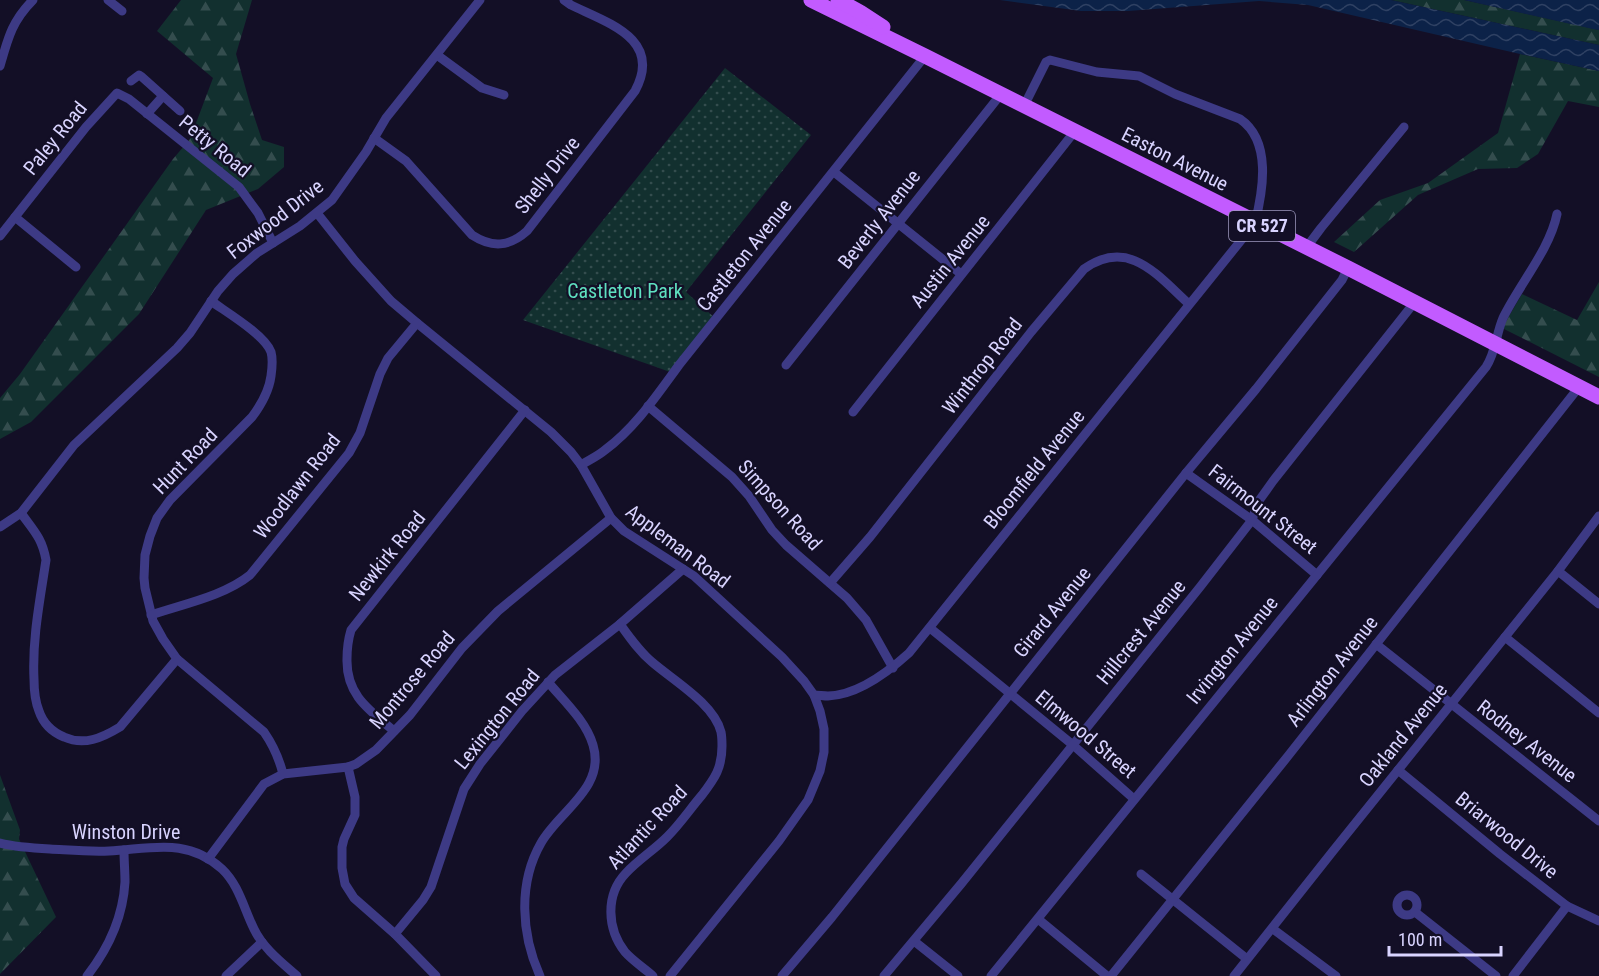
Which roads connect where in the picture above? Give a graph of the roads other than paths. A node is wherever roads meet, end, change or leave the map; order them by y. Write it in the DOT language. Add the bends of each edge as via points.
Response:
graph roads {
  1 [pos="33,0"];
  2 [pos="108,0"];
  3 [pos="480,0"];
  4 [pos="564,0"];
  5 [pos="812,0"];
  6 [pos="838,0"];
  7 [pos="122,11"];
  8 [pos="438,55"];
  9 [pos="925,56"];
  10 [pos="0,66"];
  11 [pos="131,81"];
  12 [pos="117,93"];
  13 [pos="1001,94"];
  14 [pos="504,95"];
  15 [pos="163,96"];
  16 [pos="1024,106"];
  17 [pos="180,111"];
  18 [pos="147,114"];
  19 [pos="1404,127"];
  20 [pos="1075,132"];
  21 [pos="374,138"];
  22 [pos="834,172"];
  23 [pos="317,213"];
  24 [pos="1557,214"];
  25 [pos="15,217"];
  26 [pos="1255,223"];
  27 [pos="898,224"];
  28 [pos="0,236"];
  29 [pos="273,243"];
  30 [pos="1306,248"];
  31 [pos="76,267"];
  32 [pos="1348,268"];
  33 [pos="961,274"];
  34 [pos="211,301"];
  35 [pos="1414,303"];
  36 [pos="1189,304"];
  37 [pos="417,323"];
  38 [pos="1496,345"];
  39 [pos="786,365"];
  40 [pos="1579,387"];
  41 [pos="1599,397"];
  42 [pos="648,406"];
  43 [pos="525,410"];
  44 [pos="853,412"];
  45 [pos="581,465"];
  46 [pos="1186,473"];
  47 [pos="21,513"];
  48 [pos="1599,516"];
  49 [pos="611,518"];
  50 [pos="1252,520"];
  51 [pos="0,527"];
  52 [pos="684,569"];
  53 [pos="1557,571"];
  54 [pos="1317,575"];
  55 [pos="830,583"];
  56 [pos="1599,604"];
  57 [pos="151,615"];
  58 [pos="620,624"];
  59 [pos="930,628"];
  60 [pos="1505,637"];
  61 [pos="1376,644"];
  62 [pos="177,659"];
  63 [pos="893,668"];
  64 [pos="548,682"];
  65 [pos="1010,694"];
  66 [pos="814,695"];
  67 [pos="1451,704"];
  68 [pos="1599,713"];
  69 [pos="394,731"];
  70 [pos="1073,745"];
  71 [pos="348,767"];
  72 [pos="1398,770"];
  73 [pos="283,774"];
  74 [pos="1134,799"];
  75 [pos="1599,821"];
  76 [pos="0,843"];
  77 [pos="124,850"];
  78 [pos="208,859"];
  79 [pos="1141,874"];
  80 [pos="1173,900"];
  81 [pos="1567,906"];
  82 [pos="1415,912"];
  83 [pos="1038,919"];
  84 [pos="1599,921"];
  85 [pos="1273,929"];
  86 [pos="395,934"];
  87 [pos="914,941"];
  88 [pos="262,942"];
  89 [pos="1247,959"];
  90 [pos="87,976"];
  91 [pos="226,976"];
  92 [pos="297,976"];
  93 [pos="436,976"];
  94 [pos="540,976"];
  95 [pos="653,976"];
  96 [pos="670,976"];
  97 [pos="782,976"];
  98 [pos="884,976"];
  99 [pos="958,976"];
  100 [pos="991,976"];
  101 [pos="1109,976"];
  102 [pos="1234,976"];
  103 [pos="1335,976"];
  104 [pos="1496,976"];
  105 [pos="1514,976"];
  1 -- 10 [label="street" via="9,34"];
  2 -- 7 [label="street"];
  3 -- 8 [label="street, Foxwood Drive"];
  4 -- 21 [label="street, Shelly Drive" via="617,28 636,43 643,68 636,92 518,239 500,245 482,242 472,235 406,161"];
  5 -- 9 [label="main road, Easton Avenue / CR 527"];
  6 -- 9 [label="main road, Easton Avenue / CR 527"];
  8 -- 14 [label="street" via="482,88"];
  8 -- 21 [label="street, Foxwood Drive"];
  9 -- 13 [label="main road, Easton Avenue / CR 527"];
  9 -- 22 [label="street, Castleton Avenue"];
  11 -- 15 [label="street" via="139,75"];
  12 -- 18 [label="street, Petty Road"];
  12 -- 25 [label="street, Paley Road"];
  13 -- 16 [label="main road, Easton Avenue / CR 527"];
  13 -- 27 [label="street, Beverly Avenue"];
  15 -- 17 [label="street"];
  15 -- 18 [label="street"];
  16 -- 20 [label="main road, Easton Avenue / CR 527"];
  16 -- 26 [label="street" via="1050,60 1096,72 1139,76 1240,119 1256,136 1261,153 1261,201"];
  18 -- 29 [label="street, Petty Road" via="239,188 258,213"];
  19 -- 30 [label="street"];
  20 -- 26 [label="main road, Easton Avenue / CR 527"];
  20 -- 33 [label="street, Austin Avenue"];
  21 -- 23 [label="street, Foxwood Drive" via="340,191"];
  22 -- 27 [label="street"];
  22 -- 42 [label="street, Castleton Avenue"];
  23 -- 29 [label="street, Foxwood Drive"];
  23 -- 37 [label="street, Appleman Road" via="391,301"];
  24 -- 38 [label="street, Irvington Avenue" via="1550,235 1504,318"];
  25 -- 28 [label="street, Paley Road"];
  25 -- 31 [label="street"];
  26 -- 30 [label="main road, Easton Avenue / CR 527"];
  26 -- 36 [label="street, Bloomfield Avenue"];
  27 -- 33 [label="street"];
  27 -- 39 [label="street, Beverly Avenue"];
  29 -- 34 [label="street, Foxwood Drive" via="233,274"];
  30 -- 32 [label="main road, Easton Avenue / CR 527"];
  32 -- 35 [label="main road, Easton Avenue / CR 527"];
  32 -- 46 [label="street, Girard Avenue"];
  33 -- 44 [label="street, Austin Avenue"];
  34 -- 47 [label="street, Foxwood Drive" via="177,348 75,445"];
  34 -- 57 [label="street, Hunt Road" via="254,332 271,352 269,386 252,417 157,518 145,555 145,588"];
  35 -- 38 [label="main road, Easton Avenue / CR 527"];
  35 -- 50 [label="street, Hillcrest Avenue" via="1273,481 1258,502"];
  36 -- 55 [label="street, Winthrop Road" via="1132,258 1111,257 1084,269"];
  36 -- 59 [label="street, Bloomfield Avenue"];
  37 -- 43 [label="street, Appleman Road"];
  37 -- 57 [label="street, Woodlawn Road" via="388,358 349,453 250,575 220,592"];
  38 -- 40 [label="main road, Easton Avenue / CR 527"];
  38 -- 54 [label="street, Irvington Avenue" via="1486,367"];
  40 -- 41 [label="main road, Easton Avenue / CR 527"];
  40 -- 61 [label="street, Arlington Avenue"];
  42 -- 45 [label="street, Castleton Avenue" via="605,450"];
  42 -- 55 [label="street, Simpson Road" via="732,477 772,530"];
  43 -- 45 [label="street, Appleman Road"];
  43 -- 69 [label="street, Newkirk Road" via="351,630 346,665 350,683 364,706"];
  45 -- 49 [label="street, Appleman Road"];
  46 -- 50 [label="street, Fairmount Street"];
  46 -- 65 [label="street, Girard Avenue"];
  47 -- 51 [label="street, Foxwood Drive"];
  47 -- 62 [label="street" via="44,546 46,560 33,658 35,696 48,727 71,740 92,741 107,735 120,727"];
  48 -- 53 [label="street, Oakland Avenue"];
  49 -- 52 [label="street, Appleman Road" via="624,531"];
  49 -- 69 [label="street, Montrose Road" via="498,611"];
  50 -- 54 [label="street, Fairmount Street"];
  50 -- 70 [label="street, Hillcrest Avenue"];
  52 -- 58 [label="street, Lexington Road"];
  52 -- 66 [label="street, Appleman Road" via="782,657"];
  53 -- 56 [label="street"];
  53 -- 60 [label="street, Oakland Avenue"];
  54 -- 74 [label="street, Irvington Avenue"];
  55 -- 63 [label="street, Simpson Road" via="866,620"];
  57 -- 62 [label="street, Hunt Road"];
  58 -- 64 [label="street, Lexington Road"];
  58 -- 95 [label="street, Atlantic Road" via="639,650 709,709 722,734 721,765 714,779 666,838 627,872 614,893 611,911 615,937"];
  59 -- 63 [label="street, Bloomfield Avenue"];
  59 -- 65 [label="street, Elmwood Street"];
  60 -- 67 [label="street, Oakland Avenue"];
  60 -- 68 [label="street"];
  61 -- 67 [label="street, Rodney Avenue"];
  61 -- 80 [label="street, Arlington Avenue"];
  62 -- 73 [label="street, Hunt Road" via="264,732 274,746"];
  63 -- 66 [label="street, Bloomfield Avenue" via="845,693"];
  64 -- 86 [label="street, Lexington Road" via="464,789 430,887"];
  64 -- 94 [label="street" via="585,726 595,762 587,787 540,843 528,872 526,933"];
  65 -- 70 [label="street, Elmwood Street"];
  65 -- 97 [label="street, Girard Avenue"];
  66 -- 96 [label="street, Appleman Road" via="824,729 824,752 808,801"];
  67 -- 72 [label="street, Oakland Avenue"];
  67 -- 75 [label="street, Rodney Avenue"];
  69 -- 71 [label="street, Montrose Road" via="371,754"];
  70 -- 74 [label="street, Elmwood Street"];
  70 -- 87 [label="street, Hillcrest Avenue"];
  71 -- 73 [label="street, Montrose Road"];
  71 -- 86 [label="street" via="355,815 342,847 342,876 354,897"];
  72 -- 81 [label="street, Briarwood Drive"];
  72 -- 85 [label="street, Oakland Avenue"];
  73 -- 78 [label="street, Montrose Road" via="264,784"];
  74 -- 83 [label="street, Irvington Avenue"];
  76 -- 77 [label="street, Winston Drive" via="79,851"];
  77 -- 78 [label="street, Winston Drive" via="170,847 187,849"];
  77 -- 90 [label="street" via="124,884 117,925"];
  78 -- 88 [label="street, Winston Drive" via="230,878"];
  79 -- 80 [label="street"];
  80 -- 89 [label="street"];
  80 -- 101 [label="street, Arlington Avenue"];
  81 -- 84 [label="street, Briarwood Drive"];
  81 -- 105 [label="street"];
  82 -- 104 [label="street"];
  83 -- 100 [label="street, Irvington Avenue"];
  83 -- 101 [label="street"];
  85 -- 89 [label="street, Oakland Avenue"];
  85 -- 103 [label="street"];
  86 -- 93 [label="street"];
  87 -- 98 [label="street, Hillcrest Avenue"];
  87 -- 99 [label="street"];
  88 -- 91 [label="street"];
  88 -- 92 [label="street, Winston Drive"];
  89 -- 102 [label="street, Oakland Avenue"];
}
